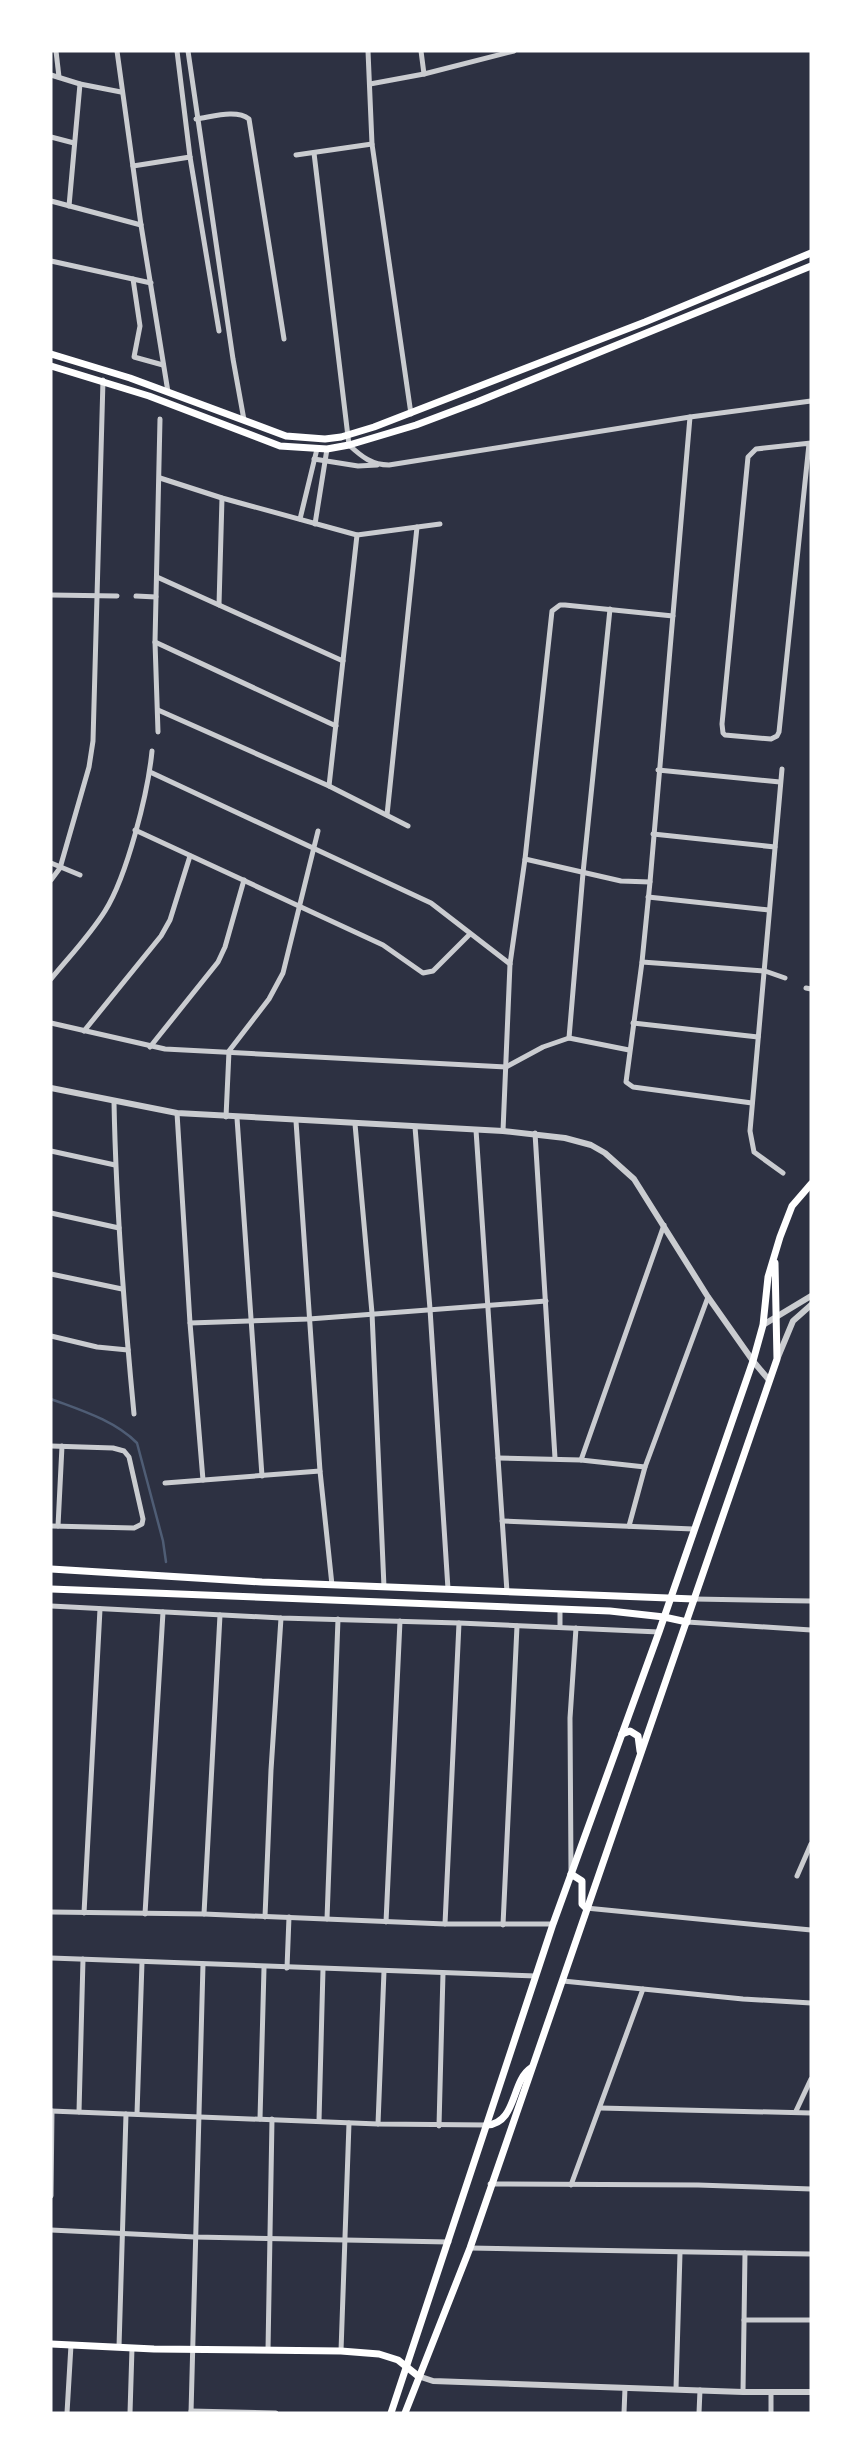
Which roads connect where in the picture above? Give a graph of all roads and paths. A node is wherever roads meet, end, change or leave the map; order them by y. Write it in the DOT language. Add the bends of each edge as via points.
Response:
graph roads {
  1 [pos="56,51"];
  2 [pos="117,51"];
  3 [pos="177,51"];
  4 [pos="188,51"];
  5 [pos="368,51"];
  6 [pos="421,51"];
  7 [pos="481,51"];
  8 [pos="513,51"];
  9 [pos="482,60"];
  10 [pos="51,75"];
  11 [pos="424,75"];
  12 [pos="59,77"];
  13 [pos="80,84"];
  14 [pos="370,84"];
  15 [pos="121,92"];
  16 [pos="197,119"];
  17 [pos="51,137"];
  18 [pos="74,143"];
  19 [pos="372,144"];
  20 [pos="314,153"];
  21 [pos="296,155"];
  22 [pos="190,157"];
  23 [pos="133,166"];
  24 [pos="51,201"];
  25 [pos="69,206"];
  26 [pos="141,225"];
  27 [pos="811,253"];
  28 [pos="51,261"];
  29 [pos="811,266"];
  30 [pos="133,279"];
  31 [pos="151,283"];
  32 [pos="219,331"];
  33 [pos="284,339"];
  34 [pos="51,354"];
  35 [pos="163,365"];
  36 [pos="51,366"];
  37 [pos="103,380"];
  38 [pos="168,392"];
  39 [pos="811,401"];
  40 [pos="411,414"];
  41 [pos="691,417"];
  42 [pos="160,419"];
  43 [pos="244,420"];
  44 [pos="350,434"];
  45 [pos="810,444"];
  46 [pos="349,445"];
  47 [pos="317,449"];
  48 [pos="327,449"];
  49 [pos="314,459"];
  50 [pos="326,460"];
  51 [pos="377,465"];
  52 [pos="160,478"];
  53 [pos="222,498"];
  54 [pos="300,519"];
  55 [pos="315,524"];
  56 [pos="440,524"];
  57 [pos="416,527"];
  58 [pos="356,535"];
  59 [pos="157,577"];
  60 [pos="51,595"];
  61 [pos="96,596"];
  62 [pos="117,596"];
  63 [pos="136,596"];
  64 [pos="156,597"];
  65 [pos="219,605"];
  66 [pos="610,609"];
  67 [pos="673,616"];
  68 [pos="155,642"];
  69 [pos="343,660"];
  70 [pos="158,710"];
  71 [pos="336,726"];
  72 [pos="158,732"];
  73 [pos="152,751"];
  74 [pos="782,769"];
  75 [pos="659,770"];
  76 [pos="150,772"];
  77 [pos="780,782"];
  78 [pos="329,786"];
  79 [pos="387,815"];
  80 [pos="408,826"];
  81 [pos="135,830"];
  82 [pos="318,831"];
  83 [pos="653,834"];
  84 [pos="775,846"];
  85 [pos="314,848"];
  86 [pos="190,856"];
  87 [pos="525,859"];
  88 [pos="51,863"];
  89 [pos="60,868"];
  90 [pos="583,873"];
  91 [pos="80,876"];
  92 [pos="51,880"];
  93 [pos="244,880"];
  94 [pos="650,883"];
  95 [pos="649,897"];
  96 [pos="299,906"];
  97 [pos="769,910"];
  98 [pos="470,934"];
  99 [pos="642,962"];
  100 [pos="510,964"];
  101 [pos="765,971"];
  102 [pos="785,978"];
  103 [pos="51,979"];
  104 [pos="51,1023"];
  105 [pos="633,1023"];
  106 [pos="84,1031"];
  107 [pos="758,1037"];
  108 [pos="569,1038"];
  109 [pos="150,1046"];
  110 [pos="629,1050"];
  111 [pos="229,1051"];
  112 [pos="506,1067"];
  113 [pos="51,1088"];
  114 [pos="114,1102"];
  115 [pos="752,1103"];
  116 [pos="177,1113"];
  117 [pos="226,1117"];
  118 [pos="237,1118"];
  119 [pos="296,1121"];
  120 [pos="355,1124"];
  121 [pos="415,1127"];
  122 [pos="476,1130"];
  123 [pos="503,1131"];
  124 [pos="535,1133"];
  125 [pos="51,1151"];
  126 [pos="115,1166"];
  127 [pos="783,1172"];
  128 [pos="811,1184"];
  129 [pos="51,1213"];
  130 [pos="664,1225"];
  131 [pos="119,1228"];
  132 [pos="775,1259"];
  133 [pos="51,1274"];
  134 [pos="122,1289"];
  135 [pos="811,1296"];
  136 [pos="708,1297"];
  137 [pos="546,1301"];
  138 [pos="487,1304"];
  139 [pos="811,1305"];
  140 [pos="430,1309"];
  141 [pos="372,1313"];
  142 [pos="778,1315"];
  143 [pos="310,1319"];
  144 [pos="251,1322"];
  145 [pos="190,1323"];
  146 [pos="763,1325"];
  147 [pos="51,1336"];
  148 [pos="128,1350"];
  149 [pos="777,1359"];
  150 [pos="753,1361"];
  151 [pos="769,1380"];
  152 [pos="134,1414"];
  153 [pos="51,1446"];
  154 [pos="62,1446"];
  155 [pos="498,1458"];
  156 [pos="555,1458"];
  157 [pos="581,1460"];
  158 [pos="645,1467"];
  159 [pos="320,1471"];
  160 [pos="262,1476"];
  161 [pos="203,1480"];
  162 [pos="165,1483"];
  163 [pos="502,1521"];
  164 [pos="51,1526"];
  165 [pos="58,1526"];
  166 [pos="629,1526"];
  167 [pos="693,1529"];
  168 [pos="51,1569"];
  169 [pos="331,1585"];
  170 [pos="384,1587"];
  171 [pos="51,1589"];
  172 [pos="448,1589"];
  173 [pos="506,1592"];
  174 [pos="670,1599"];
  175 [pos="694,1599"];
  176 [pos="811,1601"];
  177 [pos="51,1606"];
  178 [pos="100,1609"];
  179 [pos="560,1609"];
  180 [pos="163,1612"];
  181 [pos="220,1615"];
  182 [pos="664,1617"];
  183 [pos="281,1618"];
  184 [pos="338,1619"];
  185 [pos="400,1620"];
  186 [pos="687,1622"];
  187 [pos="459,1623"];
  188 [pos="517,1626"];
  189 [pos="560,1627"];
  190 [pos="576,1628"];
  191 [pos="811,1630"];
  192 [pos="659,1632"];
  193 [pos="622,1735"];
  194 [pos="640,1755"];
  195 [pos="811,1844"];
  196 [pos="809,1859"];
  197 [pos="571,1874"];
  198 [pos="797,1876"];
  199 [pos="586,1908"];
  200 [pos="51,1912"];
  201 [pos="84,1913"];
  202 [pos="145,1914"];
  203 [pos="204,1914"];
  204 [pos="265,1917"];
  205 [pos="289,1917"];
  206 [pos="327,1919"];
  207 [pos="386,1922"];
  208 [pos="445,1924"];
  209 [pos="503,1924"];
  210 [pos="553,1924"];
  211 [pos="811,1930"];
  212 [pos="51,1958"];
  213 [pos="83,1959"];
  214 [pos="142,1962"];
  215 [pos="203,1964"];
  216 [pos="264,1968"];
  217 [pos="286,1968"];
  218 [pos="323,1969"];
  219 [pos="384,1971"];
  220 [pos="443,1973"];
  221 [pos="537,1976"];
  222 [pos="563,1981"];
  223 [pos="643,1989"];
  224 [pos="811,2003"];
  225 [pos="532,2068"];
  226 [pos="811,2079"];
  227 [pos="600,2108"];
  228 [pos="52,2111"];
  229 [pos="796,2111"];
  230 [pos="79,2112"];
  231 [pos="811,2113"];
  232 [pos="126,2114"];
  233 [pos="137,2114"];
  234 [pos="199,2115"];
  235 [pos="260,2119"];
  236 [pos="272,2119"];
  237 [pos="319,2121"];
  238 [pos="348,2123"];
  239 [pos="378,2124"];
  240 [pos="487,2125"];
  241 [pos="439,2126"];
  242 [pos="490,2184"];
  243 [pos="571,2185"];
  244 [pos="811,2189"];
  245 [pos="51,2196"];
  246 [pos="51,2230"];
  247 [pos="124,2233"];
  248 [pos="195,2237"];
  249 [pos="269,2239"];
  250 [pos="344,2240"];
  251 [pos="449,2242"];
  252 [pos="470,2248"];
  253 [pos="680,2253"];
  254 [pos="746,2253"];
  255 [pos="811,2254"];
  256 [pos="744,2320"];
  257 [pos="811,2320"];
  258 [pos="51,2344"];
  259 [pos="71,2345"];
  260 [pos="119,2347"];
  261 [pos="132,2348"];
  262 [pos="192,2348"];
  263 [pos="268,2350"];
  264 [pos="341,2351"];
  265 [pos="407,2365"];
  266 [pos="418,2375"];
  267 [pos="625,2388"];
  268 [pos="676,2389"];
  269 [pos="700,2390"];
  270 [pos="743,2392"];
  271 [pos="771,2392"];
  272 [pos="811,2392"];
  273 [pos="191,2412"];
  274 [pos="67,2413"];
  275 [pos="130,2413"];
  276 [pos="250,2413"];
  277 [pos="276,2413"];
  278 [pos="391,2413"];
  279 [pos="405,2413"];
  280 [pos="624,2413"];
  281 [pos="699,2413"];
  282 [pos="771,2413"];
  1 -- 12 [label="street"];
  2 -- 15 [label="street"];
  3 -- 22 [label="street"];
  4 -- 16 [label="street"];
  5 -- 14 [label="street"];
  6 -- 11 [label="street"];
  7 -- 9 [label="street"];
  8 -- 9 [label="street"];
  9 -- 11 [label="street"];
  10 -- 12 [label="street"];
  11 -- 14 [label="street"];
  12 -- 13 [label="street"];
  13 -- 15 [label="street"];
  13 -- 18 [label="street"];
  14 -- 19 [label="street"];
  15 -- 23 [label="street"];
  16 -- 33 [label="street" via="233,115 249,119"];
  16 -- 43 [label="street"];
  17 -- 18 [label="street"];
  18 -- 25 [label="street"];
  19 -- 20 [label="street"];
  19 -- 40 [label="street"];
  20 -- 21 [label="street"];
  20 -- 44 [label="street"];
  22 -- 23 [label="street"];
  22 -- 32 [label="street"];
  23 -- 26 [label="street"];
  24 -- 25 [label="street"];
  25 -- 26 [label="street"];
  26 -- 31 [label="street"];
  27 -- 40 [label="main road"];
  28 -- 30 [label="street"];
  29 -- 46 [label="main road" via="477,402"];
  30 -- 31 [label="street"];
  30 -- 35 [label="street" via="140,326 134,357"];
  31 -- 35 [label="street"];
  34 -- 38 [label="main road"];
  35 -- 38 [label="street"];
  36 -- 37 [label="main road"];
  37 -- 47 [label="main road" via="280,446"];
  37 -- 61 [label="street"];
  38 -- 43 [label="main road"];
  39 -- 41 [label="street"];
  40 -- 44 [label="main road"];
  41 -- 51 [label="street"];
  41 -- 67 [label="street"];
  42 -- 52 [label="street"];
  43 -- 44 [label="main road" via="295,438"];
  44 -- 46 [label="street"];
  45 -- 45 [label="street" via="756,449 747,461 723,733 777,736"];
  46 -- 48 [label="main road"];
  46 -- 51 [label="street"];
  47 -- 48 [label="main road"];
  47 -- 49 [label="street"];
  48 -- 50 [label="street"];
  49 -- 50 [label="street"];
  49 -- 54 [label="street"];
  50 -- 51 [label="street"];
  50 -- 55 [label="street"];
  52 -- 53 [label="street"];
  52 -- 59 [label="street"];
  53 -- 54 [label="street"];
  53 -- 65 [label="street"];
  54 -- 55 [label="street"];
  55 -- 58 [label="street"];
  56 -- 57 [label="street"];
  57 -- 58 [label="street"];
  57 -- 79 [label="street"];
  58 -- 69 [label="street"];
  59 -- 64 [label="street"];
  59 -- 65 [label="street"];
  60 -- 61 [label="street"];
  61 -- 62 [label="street"];
  61 -- 89 [label="street" via="91,755"];
  63 -- 64 [label="street"];
  64 -- 68 [label="street"];
  65 -- 69 [label="street"];
  66 -- 67 [label="street"];
  66 -- 87 [label="street" via="565,605 552,611"];
  66 -- 90 [label="street"];
  67 -- 75 [label="street"];
  68 -- 70 [label="street"];
  68 -- 71 [label="street"];
  69 -- 71 [label="street"];
  70 -- 72 [label="street"];
  70 -- 78 [label="street"];
  71 -- 78 [label="street"];
  73 -- 76 [label="street"];
  74 -- 77 [label="street"];
  75 -- 77 [label="street"];
  75 -- 83 [label="street"];
  76 -- 81 [label="street"];
  76 -- 85 [label="street"];
  77 -- 84 [label="street"];
  78 -- 79 [label="street"];
  79 -- 80 [label="street"];
  81 -- 86 [label="street"];
  81 -- 103 [label="street" via="104,913"];
  82 -- 85 [label="street"];
  83 -- 84 [label="street"];
  83 -- 94 [label="street"];
  84 -- 97 [label="street"];
  85 -- 96 [label="street"];
  85 -- 98 [label="street" via="431,903"];
  86 -- 93 [label="street"];
  86 -- 106 [label="street" via="161,936"];
  87 -- 90 [label="street"];
  87 -- 100 [label="street"];
  88 -- 89 [label="street"];
  89 -- 91 [label="street"];
  89 -- 92 [label="street"];
  90 -- 94 [label="street"];
  90 -- 108 [label="street"];
  93 -- 96 [label="street"];
  93 -- 109 [label="street" via="218,962"];
  94 -- 95 [label="street"];
  95 -- 97 [label="street"];
  95 -- 99 [label="street"];
  96 -- 98 [label="street" via="383,945 423,973 433,971"];
  96 -- 111 [label="street" via="277,988"];
  97 -- 101 [label="street"];
  98 -- 100 [label="street"];
  99 -- 101 [label="street"];
  99 -- 105 [label="street"];
  100 -- 112 [label="street"];
  101 -- 102 [label="street"];
  101 -- 107 [label="street"];
  104 -- 106 [label="street"];
  105 -- 107 [label="street"];
  105 -- 110 [label="street"];
  106 -- 109 [label="street"];
  107 -- 115 [label="street"];
  108 -- 110 [label="street"];
  108 -- 112 [label="street" via="542,1046"];
  109 -- 111 [label="street"];
  110 -- 115 [label="street" via="626,1082 633,1087"];
  111 -- 112 [label="street"];
  111 -- 117 [label="street"];
  112 -- 123 [label="street"];
  113 -- 114 [label="street"];
  114 -- 116 [label="street"];
  114 -- 126 [label="street"];
  115 -- 127 [label="street" via="753,1149"];
  116 -- 117 [label="street"];
  116 -- 145 [label="street"];
  117 -- 118 [label="street"];
  118 -- 119 [label="street"];
  118 -- 144 [label="street"];
  119 -- 120 [label="street"];
  119 -- 143 [label="street"];
  120 -- 121 [label="street"];
  120 -- 141 [label="street"];
  121 -- 122 [label="street"];
  121 -- 140 [label="street"];
  122 -- 123 [label="street"];
  122 -- 138 [label="street"];
  123 -- 124 [label="street"];
  124 -- 130 [label="street" via="605,1153 634,1179"];
  124 -- 137 [label="street"];
  125 -- 126 [label="street"];
  126 -- 131 [label="street"];
  128 -- 132 [label="main road" via="792,1206"];
  129 -- 131 [label="street"];
  130 -- 136 [label="street"];
  130 -- 157 [label="street"];
  131 -- 134 [label="street"];
  132 -- 142 [label="main road"];
  132 -- 146 [label="main road" via="768,1277"];
  133 -- 134 [label="street"];
  134 -- 148 [label="street"];
  135 -- 142 [label="street"];
  136 -- 150 [label="street"];
  136 -- 158 [label="street"];
  137 -- 138 [label="street"];
  137 -- 156 [label="street"];
  138 -- 140 [label="street"];
  138 -- 155 [label="street"];
  139 -- 149 [label="street" via="793,1321"];
  140 -- 141 [label="street"];
  140 -- 172 [label="street"];
  141 -- 143 [label="street"];
  141 -- 170 [label="street"];
  142 -- 146 [label="street"];
  142 -- 149 [label="main road"];
  143 -- 144 [label="street"];
  143 -- 159 [label="street"];
  144 -- 145 [label="street"];
  144 -- 160 [label="street"];
  145 -- 161 [label="street"];
  146 -- 150 [label="main road"];
  147 -- 148 [label="street"];
  148 -- 152 [label="street"];
  149 -- 151 [label="main road"];
  150 -- 151 [label="street"];
  150 -- 167 [label="main road"];
  151 -- 175 [label="main road"];
  153 -- 154 [label="street"];
  154 -- 165 [label="street"];
  154 -- 165 [label="street" via="127,1453 143,1519 134,1528"];
  155 -- 156 [label="street"];
  155 -- 163 [label="street"];
  156 -- 157 [label="street"];
  157 -- 158 [label="street"];
  158 -- 166 [label="street"];
  159 -- 160 [label="street"];
  159 -- 169 [label="street"];
  160 -- 161 [label="street"];
  161 -- 162 [label="street"];
  163 -- 166 [label="street"];
  163 -- 173 [label="street"];
  164 -- 165 [label="street"];
  166 -- 167 [label="street"];
  167 -- 174 [label="main road"];
  168 -- 169 [label="main road"];
  169 -- 170 [label="main road"];
  170 -- 172 [label="main road"];
  171 -- 179 [label="main road"];
  172 -- 173 [label="main road"];
  173 -- 174 [label="main road"];
  174 -- 175 [label="main road"];
  174 -- 182 [label="main road"];
  175 -- 176 [label="street"];
  175 -- 186 [label="main road"];
  177 -- 178 [label="street"];
  178 -- 180 [label="street"];
  178 -- 201 [label="street"];
  179 -- 182 [label="main road"];
  179 -- 189 [label="street"];
  180 -- 181 [label="street"];
  180 -- 202 [label="street"];
  181 -- 183 [label="street"];
  181 -- 203 [label="street"];
  182 -- 186 [label="main road"];
  182 -- 192 [label="main road"];
  183 -- 184 [label="street"];
  183 -- 204 [label="street"];
  184 -- 185 [label="street"];
  184 -- 206 [label="street"];
  185 -- 187 [label="street"];
  185 -- 207 [label="street"];
  186 -- 191 [label="street"];
  186 -- 194 [label="main road"];
  187 -- 188 [label="street"];
  187 -- 208 [label="street"];
  188 -- 189 [label="street"];
  188 -- 209 [label="street"];
  189 -- 190 [label="street"];
  190 -- 192 [label="street"];
  190 -- 197 [label="street" via="570,1718"];
  192 -- 193 [label="main road"];
  193 -- 194 [label="main road" via="630,1731 638,1736"];
  193 -- 197 [label="main road"];
  194 -- 199 [label="main road"];
  195 -- 196 [label="street"];
  196 -- 198 [label="street"];
  197 -- 199 [label="main road" via="582,1881"];
  197 -- 210 [label="main road"];
  199 -- 211 [label="street"];
  199 -- 222 [label="main road"];
  200 -- 201 [label="street"];
  201 -- 202 [label="street"];
  202 -- 203 [label="street"];
  203 -- 204 [label="street"];
  204 -- 205 [label="street"];
  205 -- 206 [label="street"];
  205 -- 217 [label="street"];
  206 -- 207 [label="street"];
  207 -- 208 [label="street"];
  208 -- 209 [label="street"];
  209 -- 210 [label="street"];
  210 -- 221 [label="main road"];
  212 -- 213 [label="street"];
  213 -- 214 [label="street"];
  213 -- 230 [label="street"];
  214 -- 215 [label="street"];
  214 -- 233 [label="street"];
  215 -- 216 [label="street"];
  215 -- 234 [label="street"];
  216 -- 217 [label="street"];
  216 -- 235 [label="street"];
  217 -- 218 [label="street"];
  218 -- 219 [label="street"];
  218 -- 237 [label="street"];
  219 -- 220 [label="street"];
  219 -- 239 [label="street"];
  220 -- 221 [label="street"];
  220 -- 241 [label="street"];
  221 -- 240 [label="main road"];
  222 -- 223 [label="street"];
  222 -- 225 [label="main road"];
  223 -- 224 [label="street"];
  223 -- 227 [label="street"];
  225 -- 240 [label="main road" via="525,2073 506,2114"];
  225 -- 242 [label="main road"];
  226 -- 229 [label="street"];
  227 -- 229 [label="street"];
  227 -- 243 [label="street"];
  228 -- 230 [label="street"];
  228 -- 245 [label="street"];
  229 -- 231 [label="street"];
  230 -- 232 [label="street"];
  232 -- 233 [label="street"];
  232 -- 247 [label="street"];
  233 -- 234 [label="street"];
  234 -- 235 [label="street"];
  234 -- 248 [label="street"];
  235 -- 236 [label="street"];
  236 -- 237 [label="street"];
  236 -- 249 [label="street"];
  237 -- 238 [label="street"];
  238 -- 239 [label="street"];
  238 -- 250 [label="street"];
  239 -- 241 [label="street"];
  240 -- 241 [label="street"];
  240 -- 251 [label="main road"];
  242 -- 243 [label="street"];
  242 -- 252 [label="main road"];
  243 -- 244 [label="street"];
  246 -- 247 [label="street"];
  247 -- 248 [label="street"];
  247 -- 260 [label="street"];
  248 -- 249 [label="street"];
  248 -- 262 [label="street"];
  249 -- 250 [label="street"];
  249 -- 263 [label="street"];
  250 -- 251 [label="street"];
  250 -- 264 [label="street"];
  251 -- 265 [label="main road"];
  252 -- 253 [label="street"];
  252 -- 266 [label="main road"];
  253 -- 254 [label="street"];
  253 -- 268 [label="street"];
  254 -- 255 [label="street"];
  254 -- 256 [label="street"];
  256 -- 257 [label="street"];
  256 -- 270 [label="street"];
  258 -- 259 [label="main road"];
  259 -- 260 [label="main road"];
  259 -- 274 [label="street"];
  260 -- 261 [label="main road"];
  261 -- 262 [label="main road"];
  261 -- 275 [label="street"];
  262 -- 263 [label="main road"];
  262 -- 273 [label="street"];
  263 -- 264 [label="main road"];
  264 -- 265 [label="main road" via="388,2356"];
  265 -- 266 [label="main road"];
  265 -- 278 [label="main road"];
  266 -- 267 [label="street" via="433,2381"];
  266 -- 279 [label="main road"];
  267 -- 268 [label="street"];
  267 -- 280 [label="street"];
  268 -- 269 [label="street"];
  269 -- 270 [label="street"];
  269 -- 281 [label="street"];
  270 -- 271 [label="street"];
  271 -- 272 [label="street"];
  271 -- 282 [label="street"];
  273 -- 276 [label="street"];
  276 -- 277 [label="street"];
}
